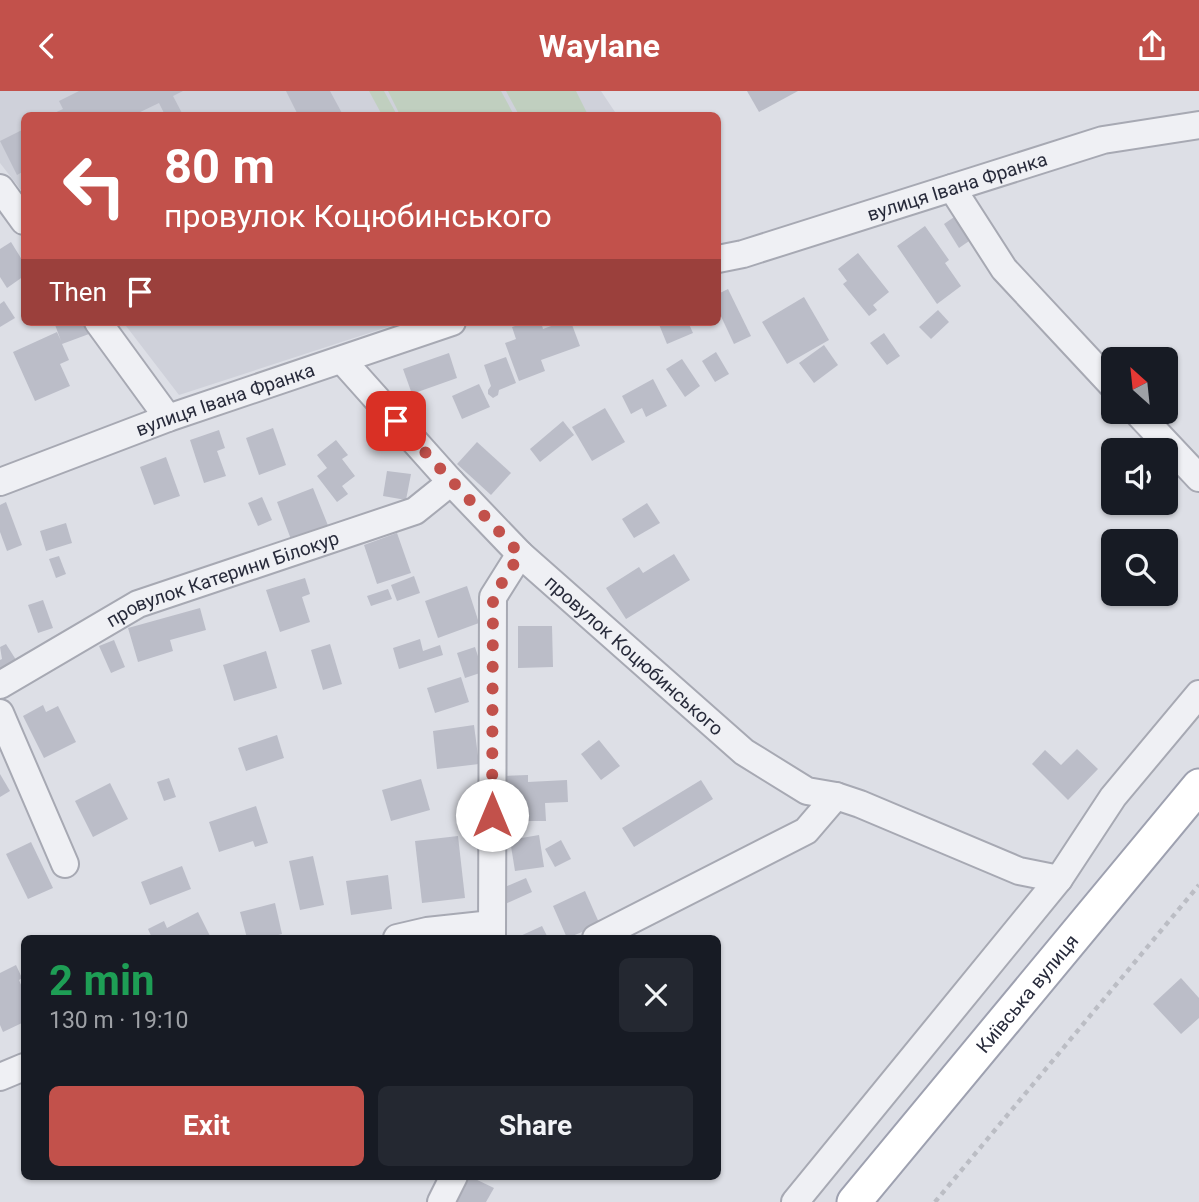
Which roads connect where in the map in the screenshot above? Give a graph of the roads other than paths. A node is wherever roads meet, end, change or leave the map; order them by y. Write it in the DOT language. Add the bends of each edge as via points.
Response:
graph roads {
  1 [pos="1199,125"];
  2 [pos="0,188"];
  3 [pos="953,188"];
  4 [pos="21,217"];
  5 [pos="721,259"];
  6 [pos="101,326"];
  7 [pos="440,326"];
  8 [pos="342,360"];
  9 [pos="1101,373"];
  10 [pos="168,418"];
  11 [pos="1148,424"];
  12 [pos="1199,478"];
  13 [pos="0,482"];
  14 [pos="451,482"];
  15 [pos="520,554"];
  16 [pos="0,685"];
  17 [pos="1199,694"];
  18 [pos="0,713"];
  19 [pos="1199,786"];
  20 [pos="836,796"];
  21 [pos="65,864"];
  22 [pos="1059,879"];
  23 [pos="492,931"];
  24 [pos="410,935"];
  25 [pos="602,935"];
  26 [pos="21,1068"];
  27 [pos="0,1077"];
  28 [pos="452,1180"];
  29 [pos="441,1202"];
  30 [pos="795,1202"];
  31 [pos="855,1202"];
  1 -- 3 [label="street, вулиця Івана Франка" via="1103,140"];
  2 -- 4 [label="street"];
  3 -- 5 [label="street, вулиця Івана Франка"];
  3 -- 9 [label="street" via="1004,269"];
  6 -- 10 [label="street"];
  7 -- 8 [label="street, вулиця Івана Франка"];
  8 -- 10 [label="street, вулиця Івана Франка"];
  8 -- 14 [label="street, провулок Коцюбинського"];
  10 -- 13 [label="street, вулиця Івана Франка"];
  11 -- 12 [label="street"];
  14 -- 15 [label="street, провулок Коцюбинського"];
  14 -- 16 [label="street, провулок Катерини Білокур" via="415,511 138,604"];
  15 -- 20 [label="street, провулок Коцюбинського" via="744,752 807,791"];
  15 -- 23 [label="street" via="493,597"];
  17 -- 22 [label="street" via="1113,797"];
  18 -- 21 [label="street"];
  19 -- 31 [label="main road, Київська вулиця"];
  20 -- 22 [label="street, провулок Коцюбинського" via="1019,871"];
  20 -- 25 [label="street" via="806,831"];
  22 -- 30 [label="street"];
  23 -- 24 [label="street"];
  26 -- 27 [label="street"];
  28 -- 29 [label="street"];
}
